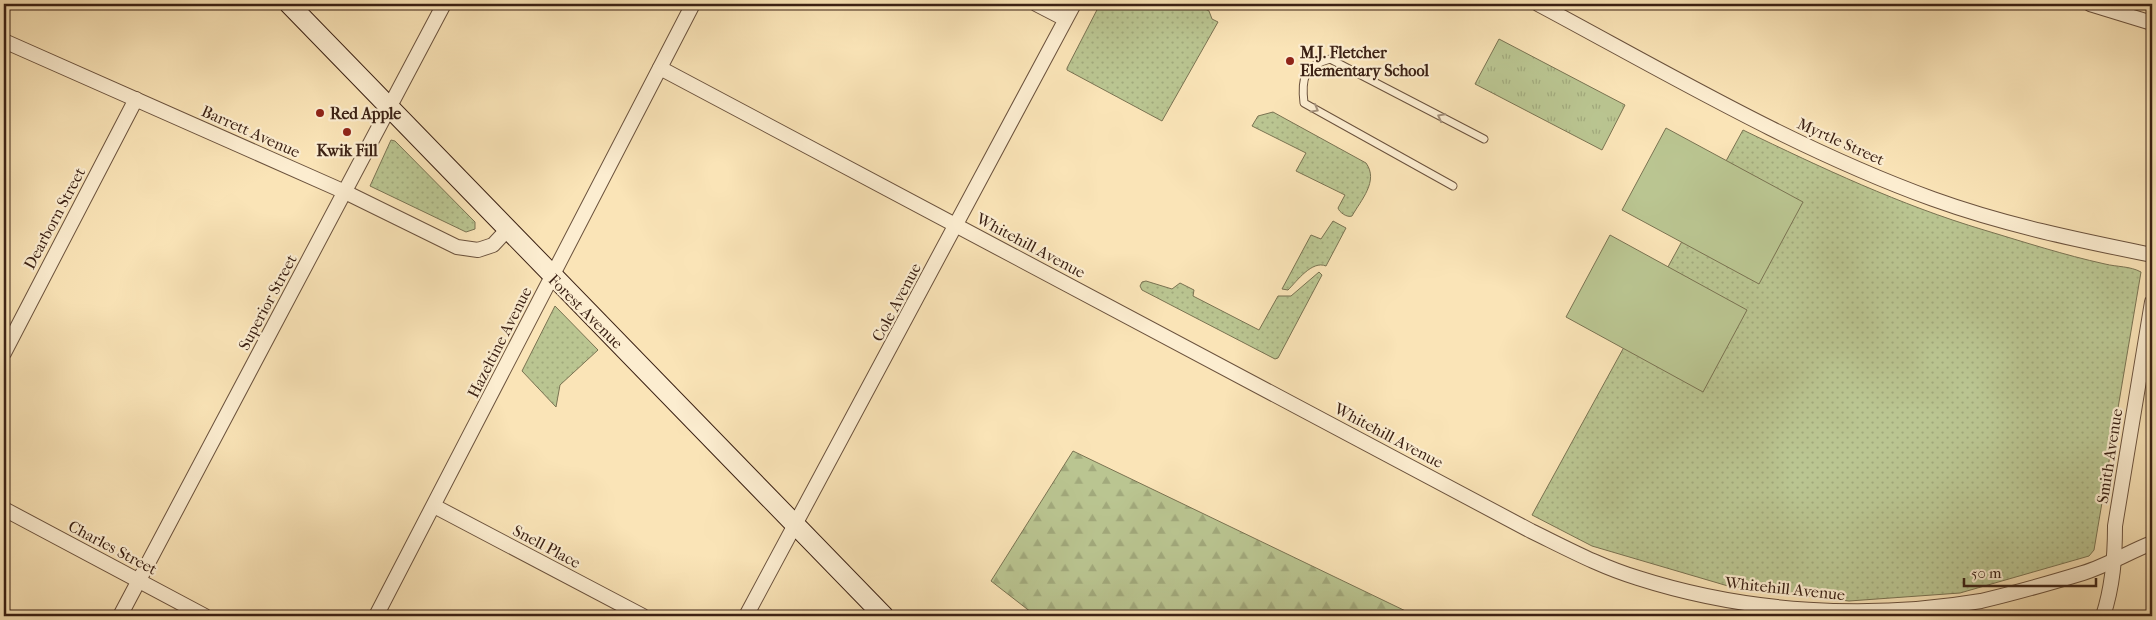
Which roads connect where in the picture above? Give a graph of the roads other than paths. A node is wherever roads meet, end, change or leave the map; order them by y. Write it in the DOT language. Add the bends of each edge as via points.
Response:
graph roads {
  1 [pos="289,4"];
  2 [pos="444,4"];
  3 [pos="693,4"];
  4 [pos="1036,4"];
  5 [pos="1074,4"];
  6 [pos="1538,4"];
  7 [pos="2090,4"];
  8 [pos="1065,19"];
  9 [pos="2152,23"];
  10 [pos="4,41"];
  11 [pos="660,68"];
  12 [pos="136,99"];
  13 [pos="390,109"];
  14 [pos="1484,139"];
  15 [pos="1453,186"];
  16 [pos="345,192"];
  17 [pos="956,225"];
  18 [pos="507,230"];
  19 [pos="2152,255"];
  20 [pos="552,277"];
  21 [pos="2152,302"];
  22 [pos="4,353"];
  23 [pos="434,506"];
  24 [pos="4,509"];
  25 [pos="796,524"];
  26 [pos="2152,543"];
  27 [pos="2114,562"];
  28 [pos="138,581"];
  29 [pos="120,616"];
  30 [pos="205,616"];
  31 [pos="376,616"];
  32 [pos="643,616"];
  33 [pos="746,616"];
  34 [pos="884,616"];
  35 [pos="2103,616"];
  1 -- 13 [label="main road, Forest Avenue"];
  2 -- 13 [label="street, Superior Street"];
  3 -- 11 [label="street, Hazeltine Avenue"];
  4 -- 8 [label="street"];
  5 -- 8 [label="street, Cole Avenue"];
  6 -- 19 [label="street, Myrtle Street" via="1756,120 1882,179 1993,219"];
  7 -- 9 [label="street"];
  8 -- 17 [label="street, Cole Avenue"];
  10 -- 12 [label="street, Barrett Avenue"];
  11 -- 17 [label="street, Whitehill Avenue"];
  11 -- 20 [label="street, Hazeltine Avenue"];
  12 -- 16 [label="street, Barrett Avenue"];
  12 -- 22 [label="street, Dearborn Street"];
  13 -- 16 [label="street, Superior Street"];
  13 -- 18 [label="main road, Forest Avenue"];
  14 -- 15 [label="lane, one-way" via="1330,59 1316,63 1306,72 1302,87 1304,104"];
  16 -- 18 [label="street, Barrett Avenue" via="457,247 478,250 493,245"];
  16 -- 28 [label="street, Superior Street"];
  17 -- 25 [label="street, Cole Avenue"];
  17 -- 27 [label="street, Whitehill Avenue" via="1531,531 1606,566 1670,588 1763,607 1849,614 1889,612 1980,601"];
  18 -- 20 [label="main road, Forest Avenue"];
  20 -- 23 [label="street, Hazeltine Avenue"];
  20 -- 25 [label="main road, Forest Avenue"];
  21 -- 27 [label="street, Smith Avenue" via="2115,526"];
  23 -- 31 [label="street, Hazeltine Avenue"];
  23 -- 32 [label="street, Snell Place"];
  24 -- 28 [label="street, Charles Street"];
  25 -- 33 [label="street, Cole Avenue"];
  25 -- 34 [label="main road, Forest Avenue"];
  26 -- 27 [label="street, Whitehill Avenue"];
  27 -- 35 [label="street, Smith Avenue" via="2110,595"];
  28 -- 29 [label="street, Superior Street"];
  28 -- 30 [label="street, Charles Street"];
}
